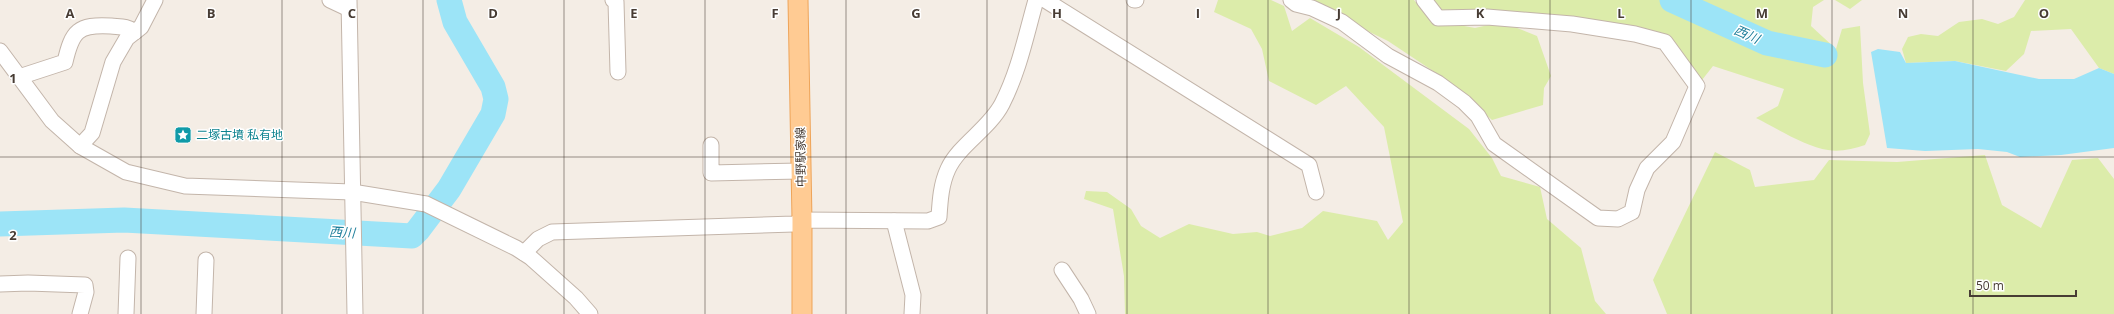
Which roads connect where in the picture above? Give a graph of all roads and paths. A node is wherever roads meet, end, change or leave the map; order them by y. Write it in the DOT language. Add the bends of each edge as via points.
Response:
graph roads {
  1 [pos="155,0"];
  2 [pos="330,0"];
  3 [pos="613,0"];
  4 [pos="798,0"];
  5 [pos="1036,0"];
  6 [pos="1045,0"];
  7 [pos="1291,0"];
  8 [pos="1424,0"];
  9 [pos="348,4"];
  10 [pos="134,32"];
  11 [pos="0,51"];
  12 [pos="618,72"];
  13 [pos="19,78"];
  14 [pos="711,145"];
  15 [pos="80,146"];
  16 [pos="801,171"];
  17 [pos="352,192"];
  18 [pos="1316,192"];
  19 [pos="802,220"];
  20 [pos="894,221"];
  21 [pos="524,253"];
  22 [pos="128,258"];
  23 [pos="206,260"];
  24 [pos="1062,270"];
  25 [pos="0,284"];
  26 [pos="80,314"];
  27 [pos="126,314"];
  28 [pos="204,314"];
  29 [pos="355,314"];
  30 [pos="590,314"];
  31 [pos="802,314"];
  32 [pos="912,314"];
  33 [pos="1088,314"];
  1 -- 10 [label="street" via="141,26"];
  2 -- 9 [label="street"];
  3 -- 12 [label="street" via="616,2"];
  4 -- 16 [label="main road, 中野駅家線"];
  5 -- 20 [label="street" via="1017,70 1002,104 994,117 948,169 939,217 928,221"];
  6 -- 18 [label="street" via="1309,165"];
  7 -- 8 [label="street" via="1342,22 1388,56 1438,83 1478,116 1494,144 1598,218 1618,219 1632,212 1637,190 1647,168 1673,142 1697,86 1666,42 1635,34 1572,24 1487,17 1438,18"];
  9 -- 17 [label="street"];
  10 -- 13 [label="street" via="121,27 92,25 82,28 69,42 65,62"];
  10 -- 15 [label="street" via="126,38 113,62 92,133"];
  11 -- 13 [label="street"];
  13 -- 15 [label="street" via="52,121"];
  14 -- 16 [label="street" via="711,173"];
  15 -- 17 [label="street" via="126,172 185,186"];
  16 -- 19 [label="main road, 中野駅家線"];
  17 -- 21 [label="street" via="426,204"];
  17 -- 29 [label="street"];
  19 -- 20 [label="street"];
  19 -- 21 [label="street" via="794,224 552,232 538,238"];
  19 -- 31 [label="main road, 中野駅家線"];
  20 -- 32 [label="street" via="913,295"];
  21 -- 30 [label="street" via="576,298"];
  22 -- 27 [label="street"];
  23 -- 28 [label="street"];
  24 -- 33 [label="street"];
  25 -- 26 [label="street" via="85,285 86,292"];
}
